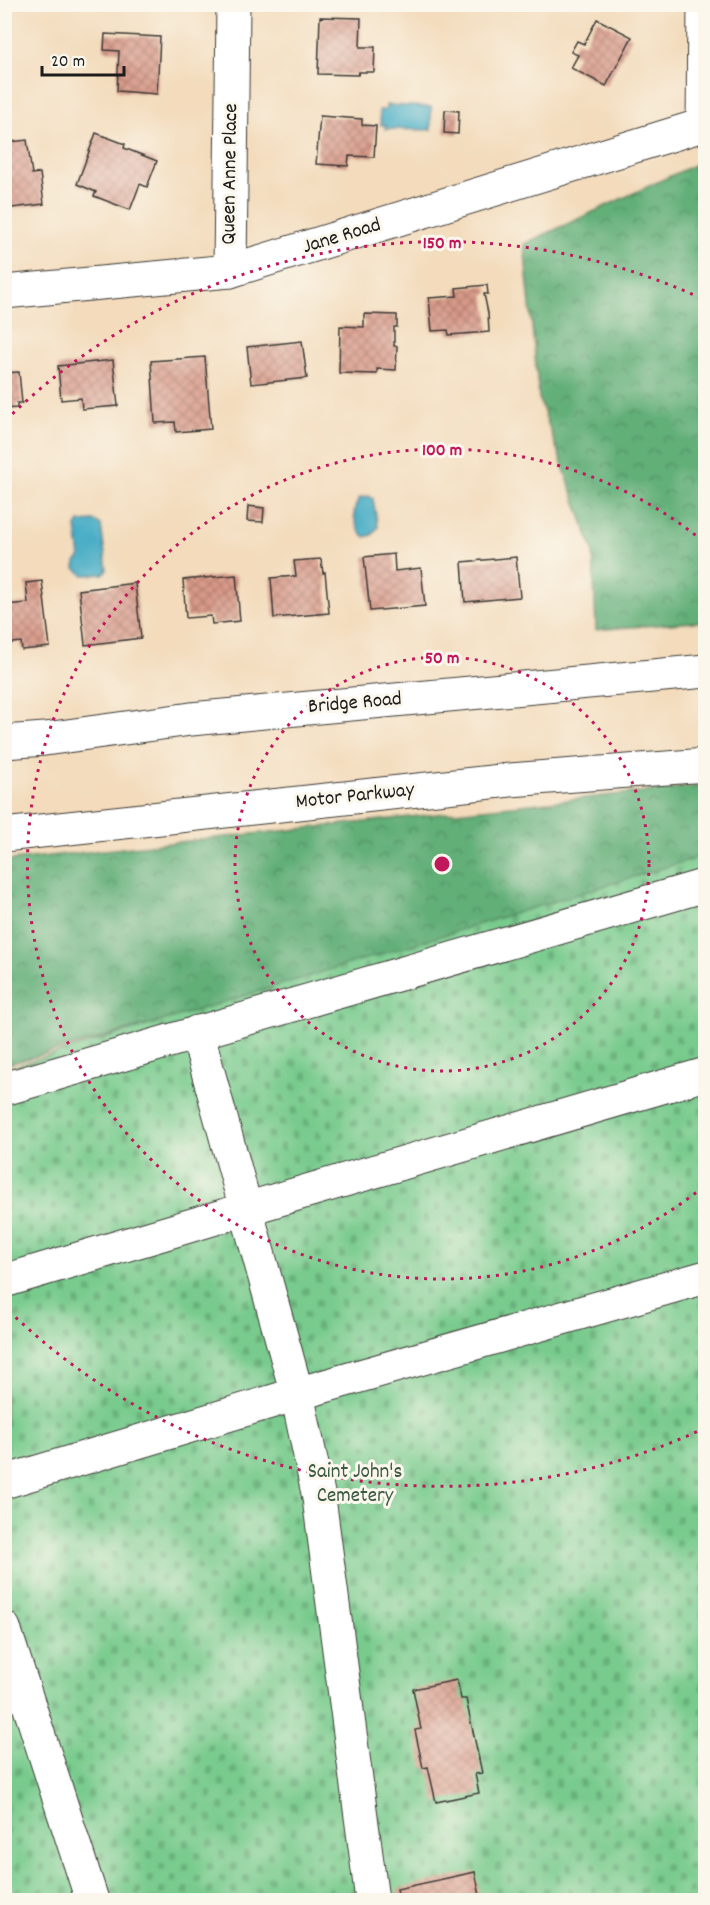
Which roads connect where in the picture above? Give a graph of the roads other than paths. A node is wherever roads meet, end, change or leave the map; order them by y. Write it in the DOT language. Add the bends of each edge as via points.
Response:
graph roads {
  1 [pos="233,4"];
  2 [pos="704,4"];
  3 [pos="704,125"];
  4 [pos="230,272"];
  5 [pos="4,292"];
  6 [pos="705,671"];
  7 [pos="4,742"];
  8 [pos="705,765"];
  9 [pos="4,835"];
  10 [pos="705,885"];
  11 [pos="197,1032"];
  12 [pos="705,1074"];
  13 [pos="4,1089"];
  14 [pos="246,1209"];
  15 [pos="705,1277"];
  16 [pos="4,1281"];
  17 [pos="297,1394"];
  18 [pos="4,1482"];
  19 [pos="4,1628"];
  20 [pos="92,1900"];
  21 [pos="372,1900"];
  1 -- 4 [label="street, Queen Anne Place"];
  2 -- 3 [label="street"];
  3 -- 4 [label="street, Jane Road"];
  4 -- 5 [label="street, Jane Road"];
  6 -- 7 [label="street, Bridge Road" via="190,719"];
  8 -- 9 [label="street, Motor Parkway" via="510,780"];
  10 -- 11 [label="street"];
  11 -- 13 [label="street"];
  11 -- 14 [label="street"];
  12 -- 14 [label="street"];
  14 -- 16 [label="street"];
  14 -- 17 [label="street"];
  15 -- 17 [label="street"];
  17 -- 18 [label="street"];
  17 -- 21 [label="street" via="319,1498"];
  19 -- 20 [label="street"];
}
